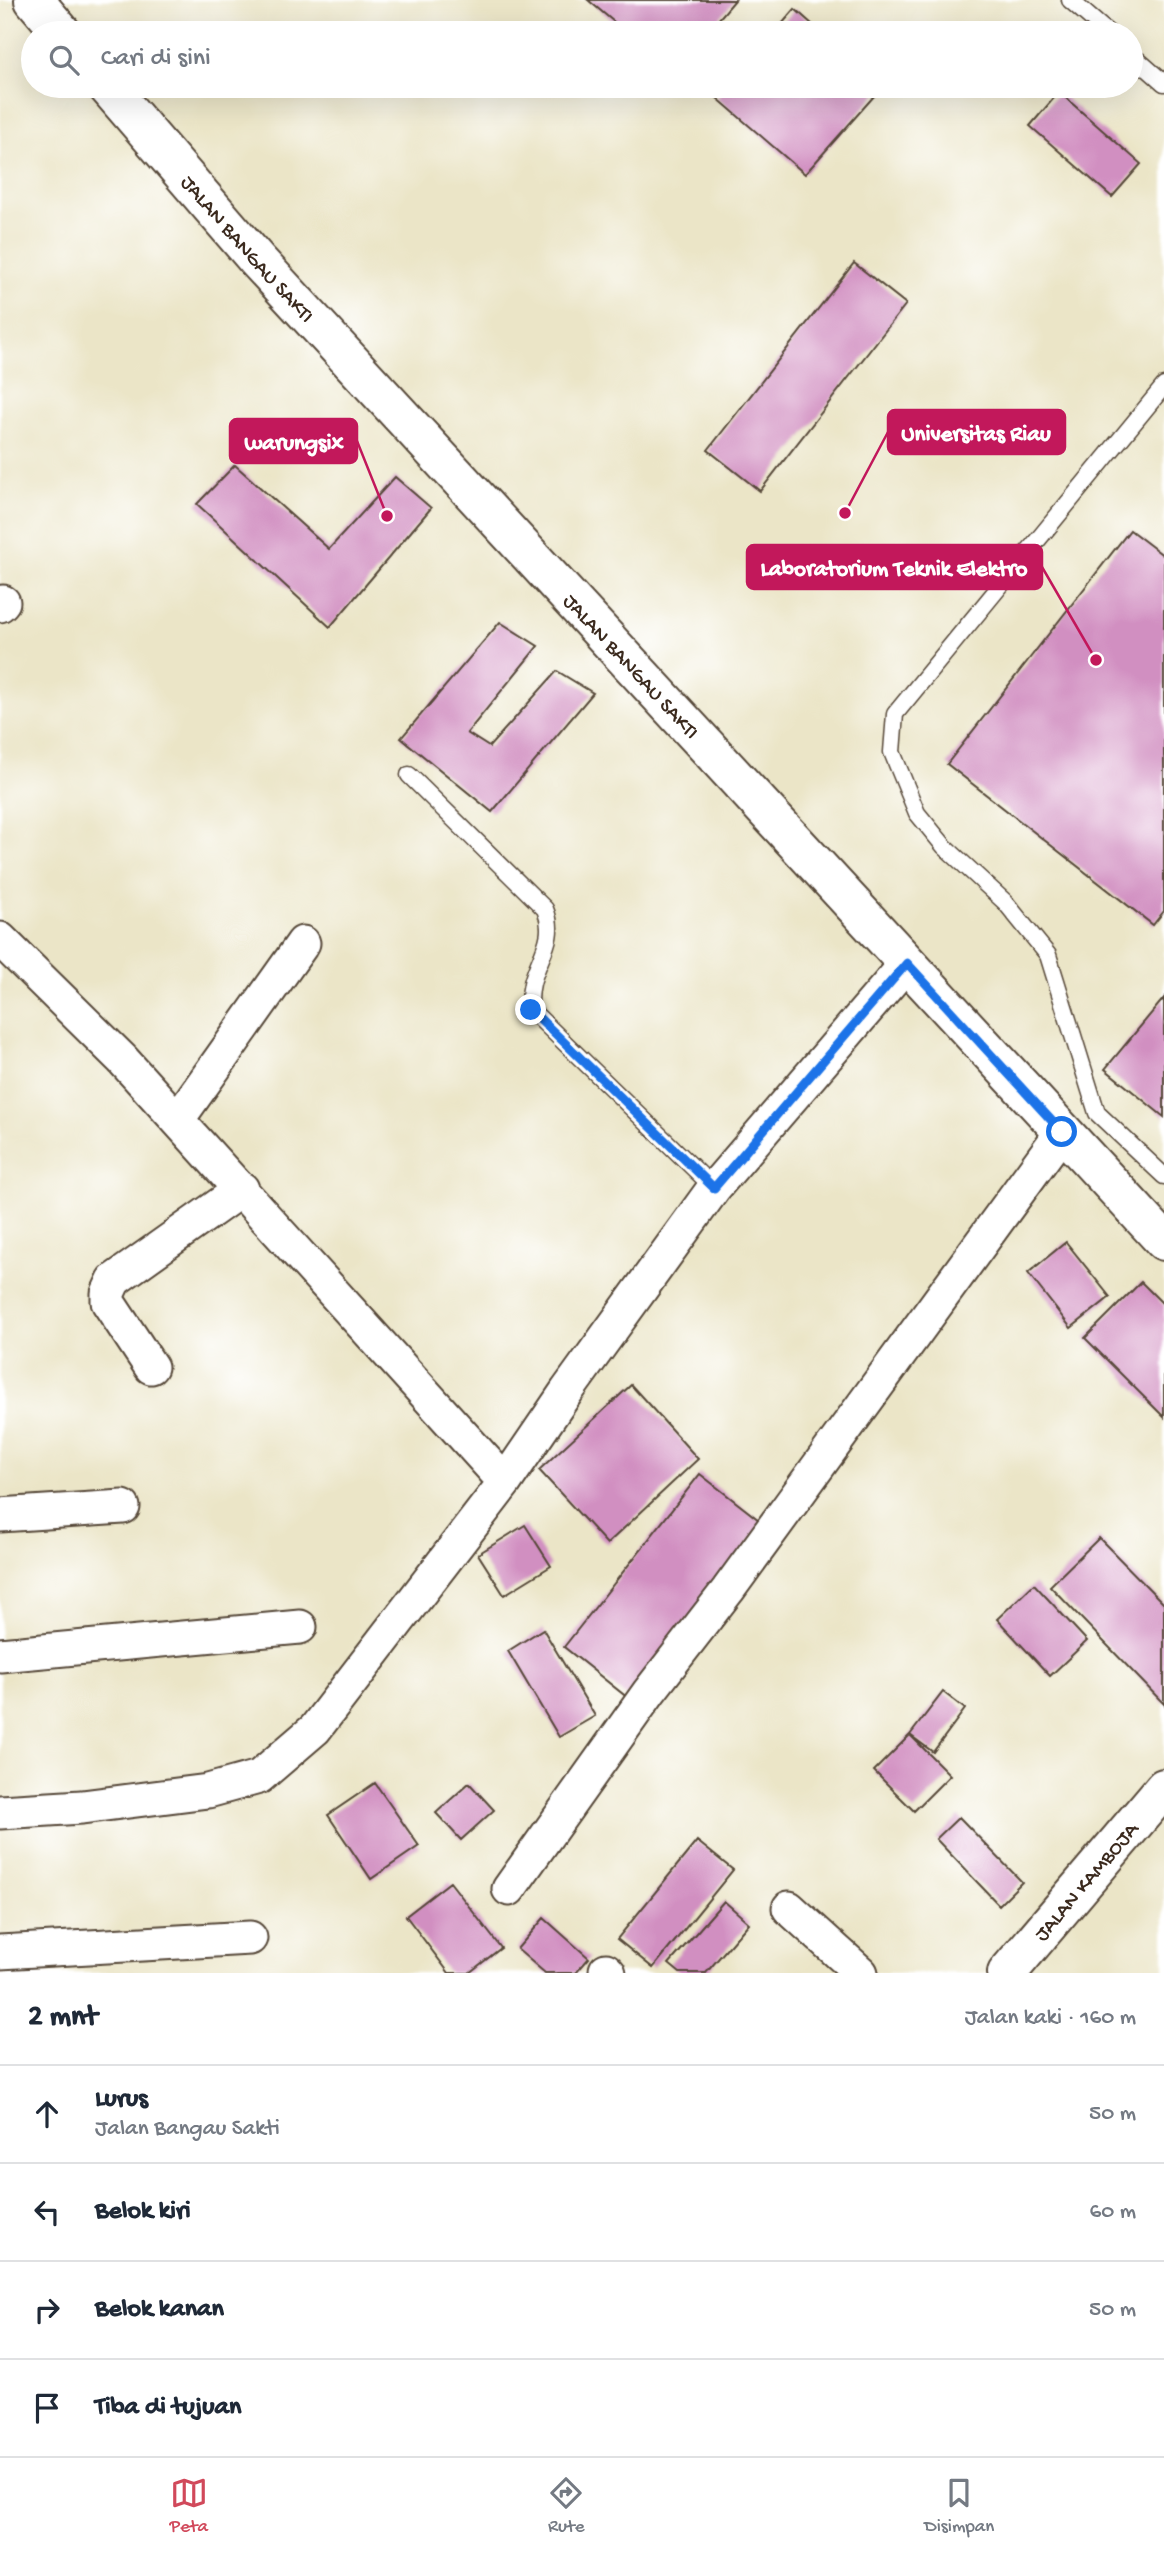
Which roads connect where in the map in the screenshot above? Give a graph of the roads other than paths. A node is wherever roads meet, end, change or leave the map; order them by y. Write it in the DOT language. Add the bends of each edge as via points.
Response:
graph roads {
  1 [pos="34,0"];
  2 [pos="1070,0"];
  3 [pos="52,21"];
  4 [pos="1094,21"];
  5 [pos="1143,65"];
  6 [pos="1164,83"];
  7 [pos="117,98"];
  8 [pos="1164,386"];
  9 [pos="409,775"];
  10 [pos="0,939"];
  11 [pos="303,943"];
  12 [pos="907,963"];
  13 [pos="178,1119"];
  14 [pos="1062,1132"];
  15 [pos="1164,1176"];
  16 [pos="714,1188"];
  17 [pos="242,1189"];
  18 [pos="1164,1241"];
  19 [pos="151,1367"];
  20 [pos="505,1482"];
  21 [pos="123,1507"];
  22 [pos="0,1515"];
  23 [pos="300,1628"];
  24 [pos="0,1655"];
  25 [pos="1164,1788"];
  26 [pos="0,1812"];
  27 [pos="509,1889"];
  28 [pos="789,1908"];
  29 [pos="250,1938"];
  30 [pos="0,1952"];
  31 [pos="861,1973"];
  32 [pos="1007,1973"];
  1 -- 3 [label="street"];
  2 -- 4 [label="lane"];
  5 -- 6 [label="lane"];
  7 -- 12 [label="street, JALAN BANGAU SAKTI" via="257,260"];
  8 -- 15 [label="lane" via="895,714 892,752 917,813 944,846 1006,902 1048,955 1097,1113"];
  9 -- 16 [label="lane" via="545,909 552,931 531,982 531,1010"];
  10 -- 13 [label="street"];
  11 -- 13 [label="street"];
  12 -- 14 [label="street, JALAN BANGAU SAKTI"];
  12 -- 16 [label="street"];
  13 -- 17 [label="street"];
  14 -- 18 [label="street, JALAN BANGAU SAKTI"];
  14 -- 27 [label="street"];
  16 -- 20 [label="street"];
  17 -- 19 [label="street" via="110,1287 108,1302"];
  17 -- 20 [label="street"];
  20 -- 26 [label="street" via="315,1729 259,1777 195,1792"];
  21 -- 22 [label="street"];
  23 -- 24 [label="street"];
  25 -- 32 [label="street, JALAN KAMBOJA"];
  28 -- 31 [label="street"];
  29 -- 30 [label="street"];
}
